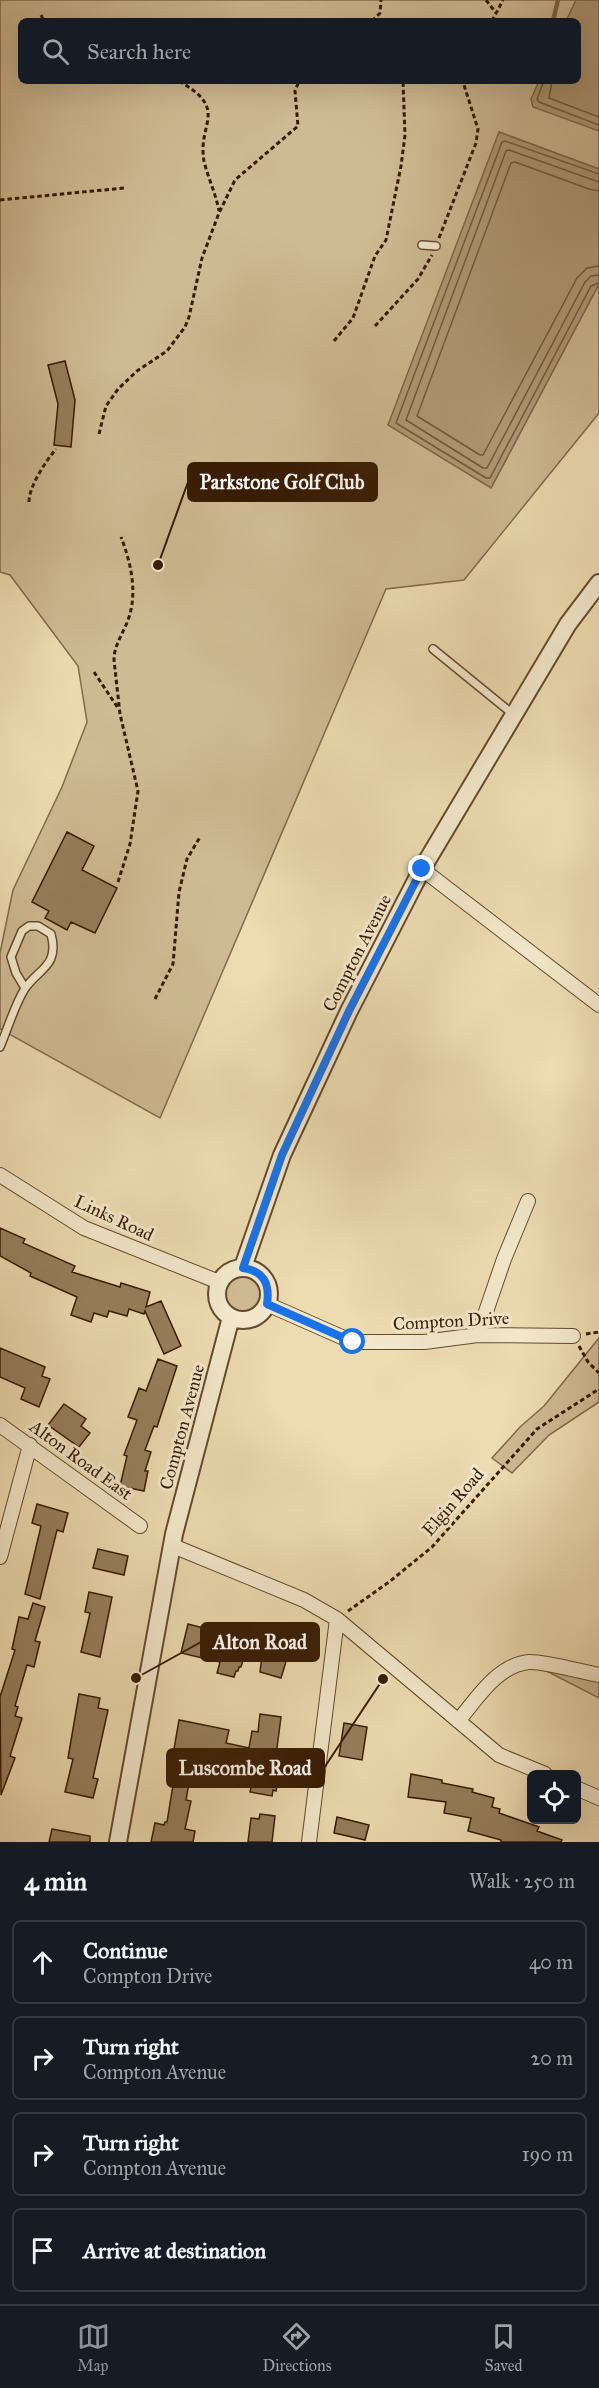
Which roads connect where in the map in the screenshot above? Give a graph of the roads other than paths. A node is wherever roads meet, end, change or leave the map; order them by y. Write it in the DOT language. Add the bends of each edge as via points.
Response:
graph roads {
  1 [pos="422,244"];
  2 [pos="436,246"];
  3 [pos="599,583"];
  4 [pos="434,649"];
  5 [pos="514,715"];
  6 [pos="422,869"];
  7 [pos="25,988"];
  8 [pos="599,1005"];
  9 [pos="0,1047"];
  10 [pos="0,1175"];
  11 [pos="528,1201"];
  12 [pos="243,1268"];
  13 [pos="219,1282"];
  14 [pos="267,1304"];
  15 [pos="231,1317"];
  16 [pos="478,1335"];
  17 [pos="573,1336"];
  18 [pos="0,1425"];
  19 [pos="30,1445"];
  20 [pos="140,1526"];
  21 [pos="173,1546"];
  22 [pos="0,1557"];
  23 [pos="337,1619"];
  24 [pos="599,1675"];
  25 [pos="458,1721"];
  26 [pos="535,1770"];
  27 [pos="581,1790"];
  28 [pos="599,1798"];
  29 [pos="118,1842"];
  30 [pos="309,1842"];
  1 -- 2 [label="lane"];
  3 -- 5 [label="street, Compton Avenue" via="568,624"];
  4 -- 5 [label="lane"];
  5 -- 6 [label="street, Compton Avenue"];
  6 -- 8 [label="street"];
  6 -- 12 [label="street, Compton Avenue" via="349,1011 282,1155"];
  7 -- 7 [label="lane" via="11,957 22,931 29,926 38,927 51,934 54,945 44,971"];
  7 -- 9 [label="lane"];
  10 -- 13 [label="street, Links Road" via="84,1228"];
  11 -- 16 [label="street"];
  12 -- 13 [label="street" via="232,1270"];
  12 -- 14 [label="street" via="252,1269 266,1281"];
  13 -- 15 [label="street" via="220,1306"];
  14 -- 15 [label="street" via="254,1317"];
  14 -- 16 [label="street, Compton Drive" via="353,1342 424,1342"];
  15 -- 21 [label="street, Compton Avenue"];
  16 -- 17 [label="street, Compton Drive"];
  18 -- 19 [label="street, Alton Road East"];
  19 -- 20 [label="street, Alton Road East"];
  19 -- 22 [label="street"];
  21 -- 23 [label="street" via="304,1600"];
  21 -- 29 [label="street, Compton Avenue"];
  23 -- 25 [label="street"];
  23 -- 30 [label="street"];
  24 -- 25 [label="street" via="529,1662 496,1677"];
  25 -- 26 [label="street" via="499,1755"];
  27 -- 28 [label="street"];
}
